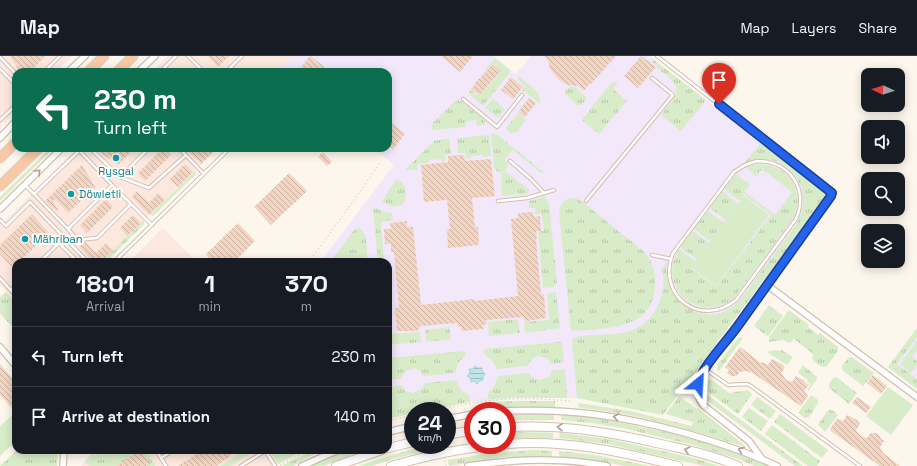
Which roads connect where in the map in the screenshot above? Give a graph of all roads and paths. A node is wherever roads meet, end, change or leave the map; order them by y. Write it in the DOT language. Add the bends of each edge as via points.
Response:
graph roads {
  1 [pos="60,56"];
  2 [pos="85,56"];
  3 [pos="104,56"];
  4 [pos="133,56"];
  5 [pos="154,56"];
  6 [pos="176,56"];
  7 [pos="188,56"];
  8 [pos="242,56"];
  9 [pos="657,56"];
  10 [pos="0,57"];
  11 [pos="48,68"];
  12 [pos="72,68"];
  13 [pos="92,68"];
  14 [pos="121,68"];
  15 [pos="142,68"];
  16 [pos="164,68"];
  17 [pos="200,68"];
  18 [pos="231,68"];
  19 [pos="0,69"];
  20 [pos="12,70"];
  21 [pos="652,78"];
  22 [pos="12,81"];
  23 [pos="522,95"];
  24 [pos="463,99"];
  25 [pos="12,109"];
  26 [pos="0,120"];
  27 [pos="12,125"];
  28 [pos="0,138"];
  29 [pos="12,146"];
  30 [pos="35,152"];
  31 [pos="58,152"];
  32 [pos="75,152"];
  33 [pos="81,152"];
  34 [pos="94,152"];
  35 [pos="145,152"];
  36 [pos="183,152"];
  37 [pos="226,152"];
  38 [pos="186,155"];
  39 [pos="0,158"];
  40 [pos="381,161"];
  41 [pos="510,161"];
  42 [pos="203,173"];
  43 [pos="120,178"];
  44 [pos="25,185"];
  45 [pos="112,185"];
  46 [pos="0,186"];
  47 [pos="554,190"];
  48 [pos="544,193"];
  49 [pos="34,194"];
  50 [pos="498,201"];
  51 [pos="586,201"];
  52 [pos="131,204"];
  53 [pos="0,209"];
  54 [pos="0,220"];
  55 [pos="152,225"];
  56 [pos="68,229"];
  57 [pos="64,238"];
  58 [pos="59,243"];
  59 [pos="652,255"];
  60 [pos="44,258"];
  61 [pos="74,258"];
  62 [pos="84,258"];
  63 [pos="118,258"];
  64 [pos="312,258"];
  65 [pos="671,259"];
  66 [pos="0,278"];
  67 [pos="767,285"];
  68 [pos="11,290"];
  69 [pos="1,351"];
  70 [pos="12,359"];
  71 [pos="705,368"];
  72 [pos="917,397"];
  73 [pos="573,400"];
  74 [pos="456,407"];
  75 [pos="516,411"];
  76 [pos="404,417"];
  77 [pos="392,420"];
  78 [pos="516,427"];
  79 [pos="404,428"];
  80 [pos="392,431"];
  81 [pos="404,444"];
  82 [pos="516,444"];
  83 [pos="392,447"];
  84 [pos="464,449"];
  85 [pos="64,454"];
  86 [pos="158,454"];
  87 [pos="168,454"];
  88 [pos="259,454"];
  89 [pos="268,454"];
  90 [pos="300,454"];
  91 [pos="329,454"];
  92 [pos="370,454"];
  93 [pos="161,458"];
  94 [pos="762,459"];
  95 [pos="444,461"];
  96 [pos="63,466"];
  97 [pos="166,466"];
  98 [pos="241,466"];
  99 [pos="275,466"];
  100 [pos="278,466"];
  101 [pos="302,466"];
  102 [pos="336,466"];
  103 [pos="391,466"];
  104 [pos="446,466"];
  105 [pos="468,466"];
  106 [pos="607,466"];
  107 [pos="678,466"];
  108 [pos="738,466"];
  109 [pos="777,466"];
  110 [pos="860,466"];
  1 -- 11 [label="lane"];
  2 -- 12 [label="street"];
  3 -- 13 [label="highway"];
  4 -- 14 [label="highway"];
  5 -- 15 [label="street"];
  6 -- 16 [label="lane"];
  7 -- 17 [label="lane"];
  8 -- 18 [label="lane"];
  9 -- 67 [label="lane" via="832,193"];
  10 -- 20 [label="lane"];
  19 -- 22 [label="lane"];
  21 -- 51 [label="lane" via="673,96"];
  23 -- 24 [label="lane" via="497,128"];
  25 -- 26 [label="lane"];
  27 -- 28 [label="street"];
  29 -- 39 [label="highway"];
  30 -- 46 [label="highway"];
  44 -- 31 [label="street, one-way"];
  32 -- 49 [label="lane"];
  33 -- 45 [label="lane"];
  34 -- 43 [label="lane"];
  35 -- 43 [label="lane"];
  36 -- 38 [label="lane"];
  37 -- 42 [label="lane"];
  38 -- 42 [label="lane"];
  38 -- 43 [label="lane" via="149,188"];
  40 -- 64 [label="path"];
  41 -- 48 [label="lane"];
  42 -- 55 [label="lane"];
  44 -- 49 [label="lane"];
  44 -- 53 [label="street"];
  45 -- 52 [label="lane"];
  45 -- 56 [label="lane"];
  47 -- 48 [label="lane"];
  48 -- 50 [label="lane" via="527,198"];
  49 -- 56 [label="lane"];
  52 -- 55 [label="lane"];
  52 -- 56 [label="lane" via="96,238 77,240"];
  54 -- 57 [label="lane" via="6,226 30,202"];
  55 -- 63 [label="lane"];
  57 -- 58 [label="lane"];
  57 -- 62 [label="lane"];
  58 -- 60 [label="lane"];
  58 -- 61 [label="lane"];
  59 -- 65 [label="lane"];
  65 -- 65 [label="lane" via="716,195 739,168 757,161 770,162 788,171 796,181 801,200 796,219 740,295 730,304 712,311 699,310 687,305 671,285"];
  66 -- 68 [label="lane"];
  67 -- 71 [label="street"];
  67 -- 72 [label="street"];
  69 -- 70 [label="street"];
  71 -- 94 [label="street" via="698,381 700,401 749,441"];
  71 -- 110 [label="lane" via="728,385 751,386"];
  73 -- 74 [label="path" via="497,400"];
  94 -- 75 [label="street, one-way" via="728,445 663,427 600,414 557,410"];
  76 -- 77 [label="path"];
  108 -- 78 [label="main road, one-way" via="707,455 607,432 550,426"];
  79 -- 80 [label="street"];
  81 -- 83 [label="main road"];
  82 -- 107 [label="main road" via="547,443 604,450"];
  84 -- 103 [label="main road"];
  85 -- 96 [label="street"];
  86 -- 93 [label="lane"];
  87 -- 93 [label="lane"];
  88 -- 98 [label="lane"];
  89 -- 99 [label="lane"];
  90 -- 100 [label="path"];
  91 -- 101 [label="street"];
  92 -- 102 [label="main road"];
  93 -- 97 [label="lane"];
  94 -- 109 [label="street"];
  95 -- 104 [label="path"];
  105 -- 106 [label="street" via="524,460 568,461"];
}
